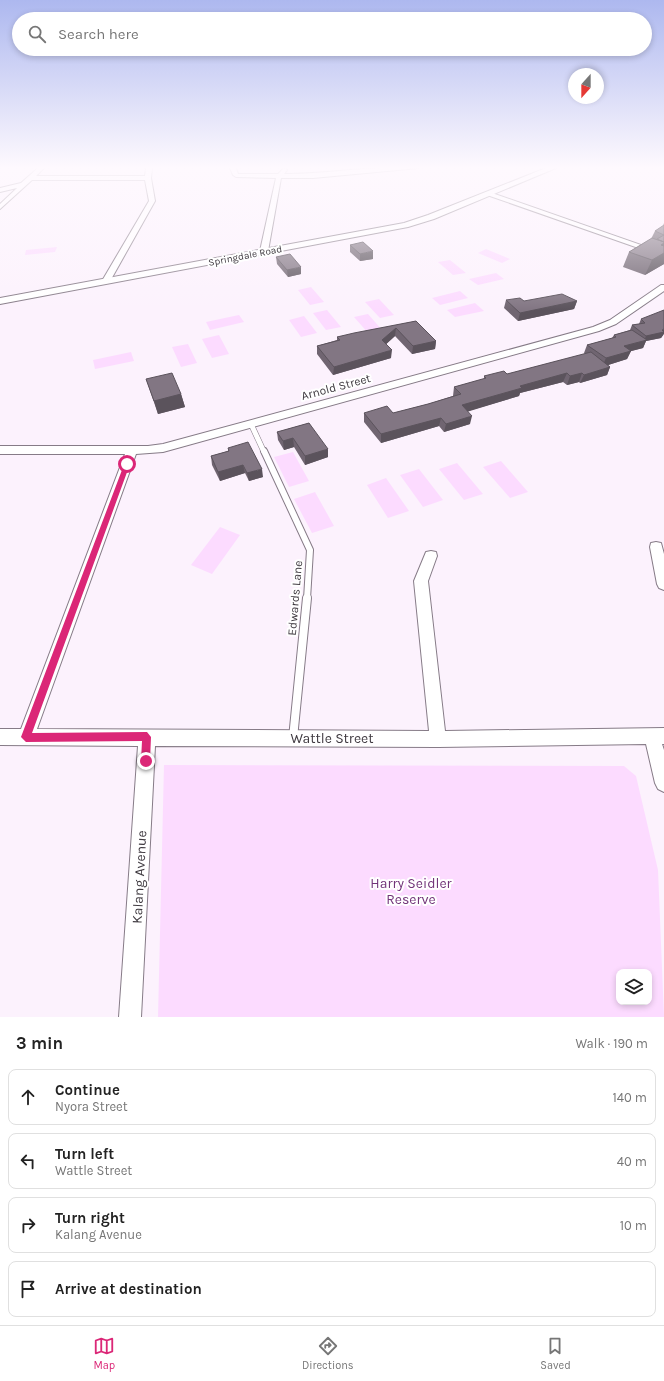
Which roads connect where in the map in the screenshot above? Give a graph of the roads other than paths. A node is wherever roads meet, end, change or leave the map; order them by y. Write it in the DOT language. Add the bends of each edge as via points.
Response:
graph roads {
  1 [pos="144,215"];
  2 [pos="271,215"];
  3 [pos="435,215"];
  4 [pos="551,215"];
  5 [pos="264,252"];
  6 [pos="664,255"];
  7 [pos="106,281"];
  8 [pos="664,287"];
  9 [pos="0,301"];
  10 [pos="252,424"];
  11 [pos="0,450"];
  12 [pos="132,450"];
  13 [pos="656,547"];
  14 [pos="432,556"];
  15 [pos="664,584"];
  16 [pos="658,736"];
  17 [pos="0,737"];
  18 [pos="26,737"];
  19 [pos="147,737"];
  20 [pos="293,738"];
  21 [pos="438,739"];
  22 [pos="664,783"];
  23 [pos="130,1017"];
  1 -- 7 [label="street"];
  2 -- 5 [label="street"];
  3 -- 5 [label="main road, Springdale Road" via="405,225"];
  4 -- 6 [label="street"];
  5 -- 7 [label="main road, Springdale Road"];
  7 -- 9 [label="main road, Springdale Road"];
  8 -- 10 [label="street, Arnold Street" via="613,322 596,330"];
  10 -- 12 [label="street, Arnold Street" via="163,448"];
  10 -- 20 [label="lane, Edwards Lane" via="310,550"];
  11 -- 12 [label="street, Arnold Street"];
  12 -- 18 [label="street"];
  13 -- 15 [label="street"];
  14 -- 21 [label="street" via="421,581"];
  16 -- 21 [label="street, Wattle Street"];
  16 -- 22 [label="street"];
  17 -- 18 [label="street, Wattle Street"];
  18 -- 19 [label="street, Wattle Street"];
  19 -- 20 [label="street, Wattle Street"];
  19 -- 23 [label="street, Kalang Avenue"];
  20 -- 21 [label="street, Wattle Street"];
}
